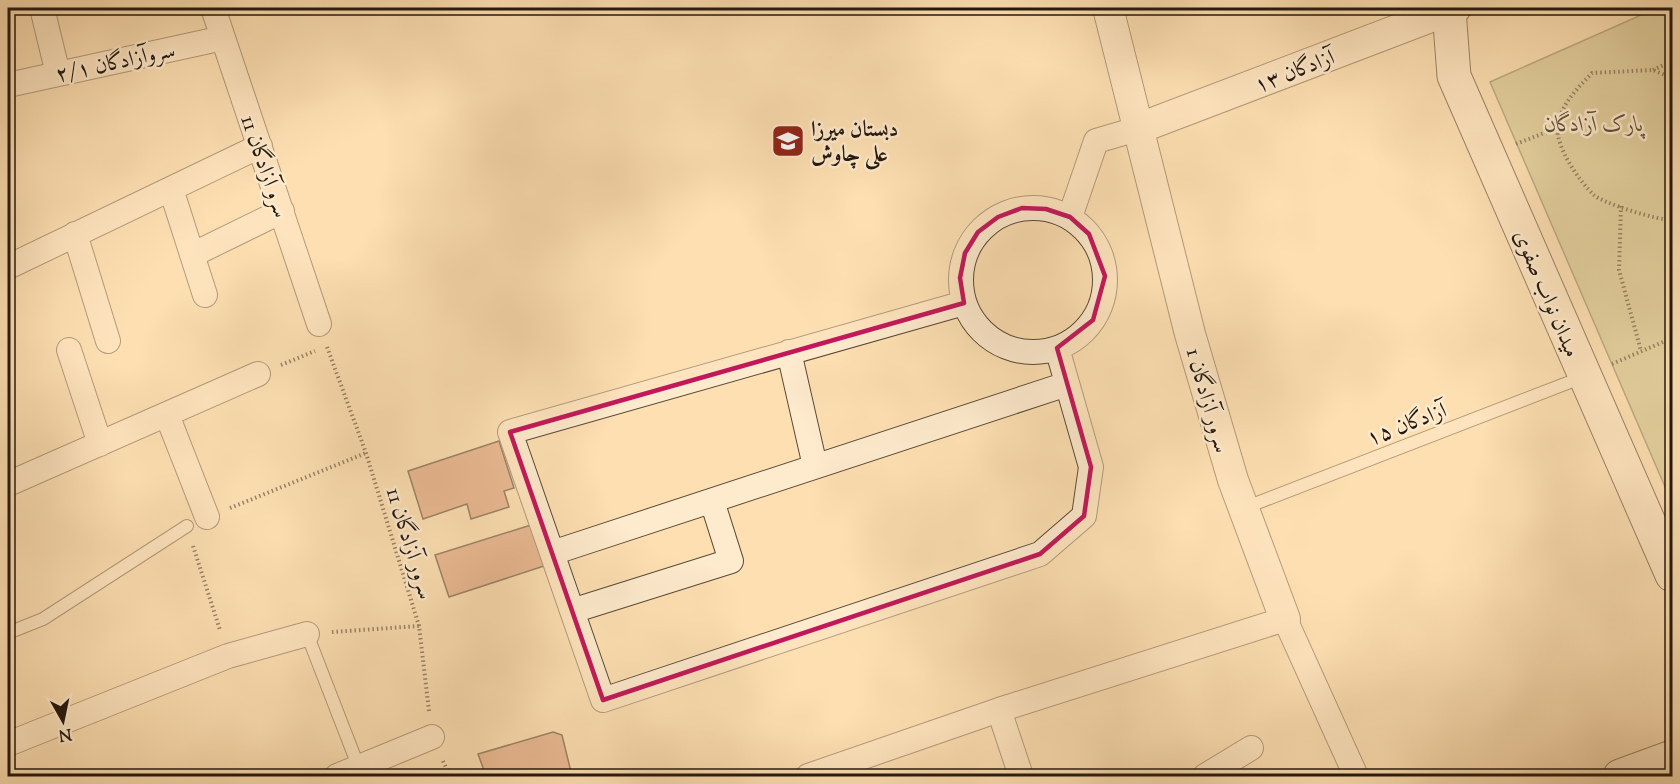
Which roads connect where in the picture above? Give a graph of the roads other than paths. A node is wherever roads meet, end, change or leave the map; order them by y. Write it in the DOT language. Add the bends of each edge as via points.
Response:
graph roads {
  1 [pos="42,8"];
  2 [pos="213,8"];
  3 [pos="1108,8"];
  4 [pos="1452,9"];
  5 [pos="223,38"];
  6 [pos="58,74"];
  7 [pos="8,85"];
  8 [pos="1137,129"];
  9 [pos="260,146"];
  10 [pos="171,189"];
  11 [pos="282,212"];
  12 [pos="1070,218"];
  13 [pos="75,234"];
  14 [pos="192,255"];
  15 [pos="8,267"];
  16 [pos="205,295"];
  17 [pos="964,303"];
  18 [pos="323,335"];
  19 [pos="108,341"];
  20 [pos="1057,348"];
  21 [pos="69,350"];
  22 [pos="789,352"];
  23 [pos="258,374"];
  24 [pos="1584,377"];
  25 [pos="1067,384"];
  26 [pos="167,415"];
  27 [pos="100,444"];
  28 [pos="815,466"];
  29 [pos="8,484"];
  30 [pos="712,501"];
  31 [pos="1244,508"];
  32 [pos="197,521"];
  33 [pos="552,553"];
  34 [pos="1672,575"];
  35 [pos="572,611"];
  36 [pos="1286,619"];
  37 [pos="8,633"];
  38 [pos="307,633"];
  39 [pos="999,710"];
  40 [pos="432,737"];
  41 [pos="8,744"];
  42 [pos="1251,748"];
  43 [pos="1672,757"];
  44 [pos="851,769"];
  45 [pos="348,772"];
  46 [pos="808,777"];
  47 [pos="1021,777"];
  48 [pos="1205,777"];
  49 [pos="1356,777"];
  50 [pos="1620,777"];
  1 -- 6 [label="street"];
  2 -- 5 [label="street, سرو آزادگان 11"];
  3 -- 8 [label="street, سرور آزادگان 1"];
  4 -- 8 [label="street, آزادگان ۱۳"];
  4 -- 24 [label="main road, میدان نواب صفوی" via="1454,76"];
  5 -- 6 [label="street, ۲/۱ سروآزادگان"];
  5 -- 9 [label="street, سرو آزادگان 11"];
  6 -- 7 [label="street, ۲/۱ سروآزادگان"];
  8 -- 12 [label="street" via="1096,141"];
  8 -- 31 [label="street, سرور آزادگان 1" via="1190,334"];
  9 -- 10 [label="street"];
  9 -- 11 [label="street, سرو آزادگان 11"];
  10 -- 13 [label="street"];
  10 -- 14 [label="street"];
  11 -- 14 [label="street"];
  11 -- 18 [label="street, سرو آزادگان 11"];
  12 -- 17 [label="street" via="1046,209 1022,208 985,227 965,253 960,278"];
  12 -- 20 [label="street" via="1089,234 1100,254 1105,276 1103,299 1093,320 1077,337"];
  13 -- 15 [label="street"];
  13 -- 19 [label="street"];
  14 -- 16 [label="street"];
  17 -- 20 [label="street" via="975,323 991,339 1012,349 1035,352"];
  17 -- 22 [label="street"];
  20 -- 25 [label="street"];
  21 -- 27 [label="street"];
  22 -- 28 [label="street"];
  22 -- 33 [label="street" via="510,432"];
  23 -- 26 [label="street"];
  24 -- 31 [label="lane, آزادگان ۱۵"];
  24 -- 34 [label="main road, میدان نواب صفوی"];
  25 -- 28 [label="street"];
  25 -- 35 [label="street" via="1091,467 1084,516 1040,554 603,700"];
  26 -- 27 [label="street"];
  26 -- 32 [label="street"];
  27 -- 29 [label="street"];
  28 -- 30 [label="street"];
  30 -- 33 [label="street"];
  30 -- 35 [label="street" via="731,561"];
  31 -- 36 [label="street, سرور آزادگان 1"];
  32 -- 37 [label="lane" via="43,619"];
  33 -- 35 [label="street"];
  36 -- 39 [label="street"];
  36 -- 49 [label="street, سرور آزادگان 1"];
  38 -- 41 [label="street" via="228,656"];
  38 -- 45 [label="lane"];
  39 -- 44 [label="street"];
  39 -- 47 [label="street"];
  40 -- 45 [label="street"];
  42 -- 48 [label="street"];
  43 -- 50 [label="main road"];
  44 -- 46 [label="street"];
}
